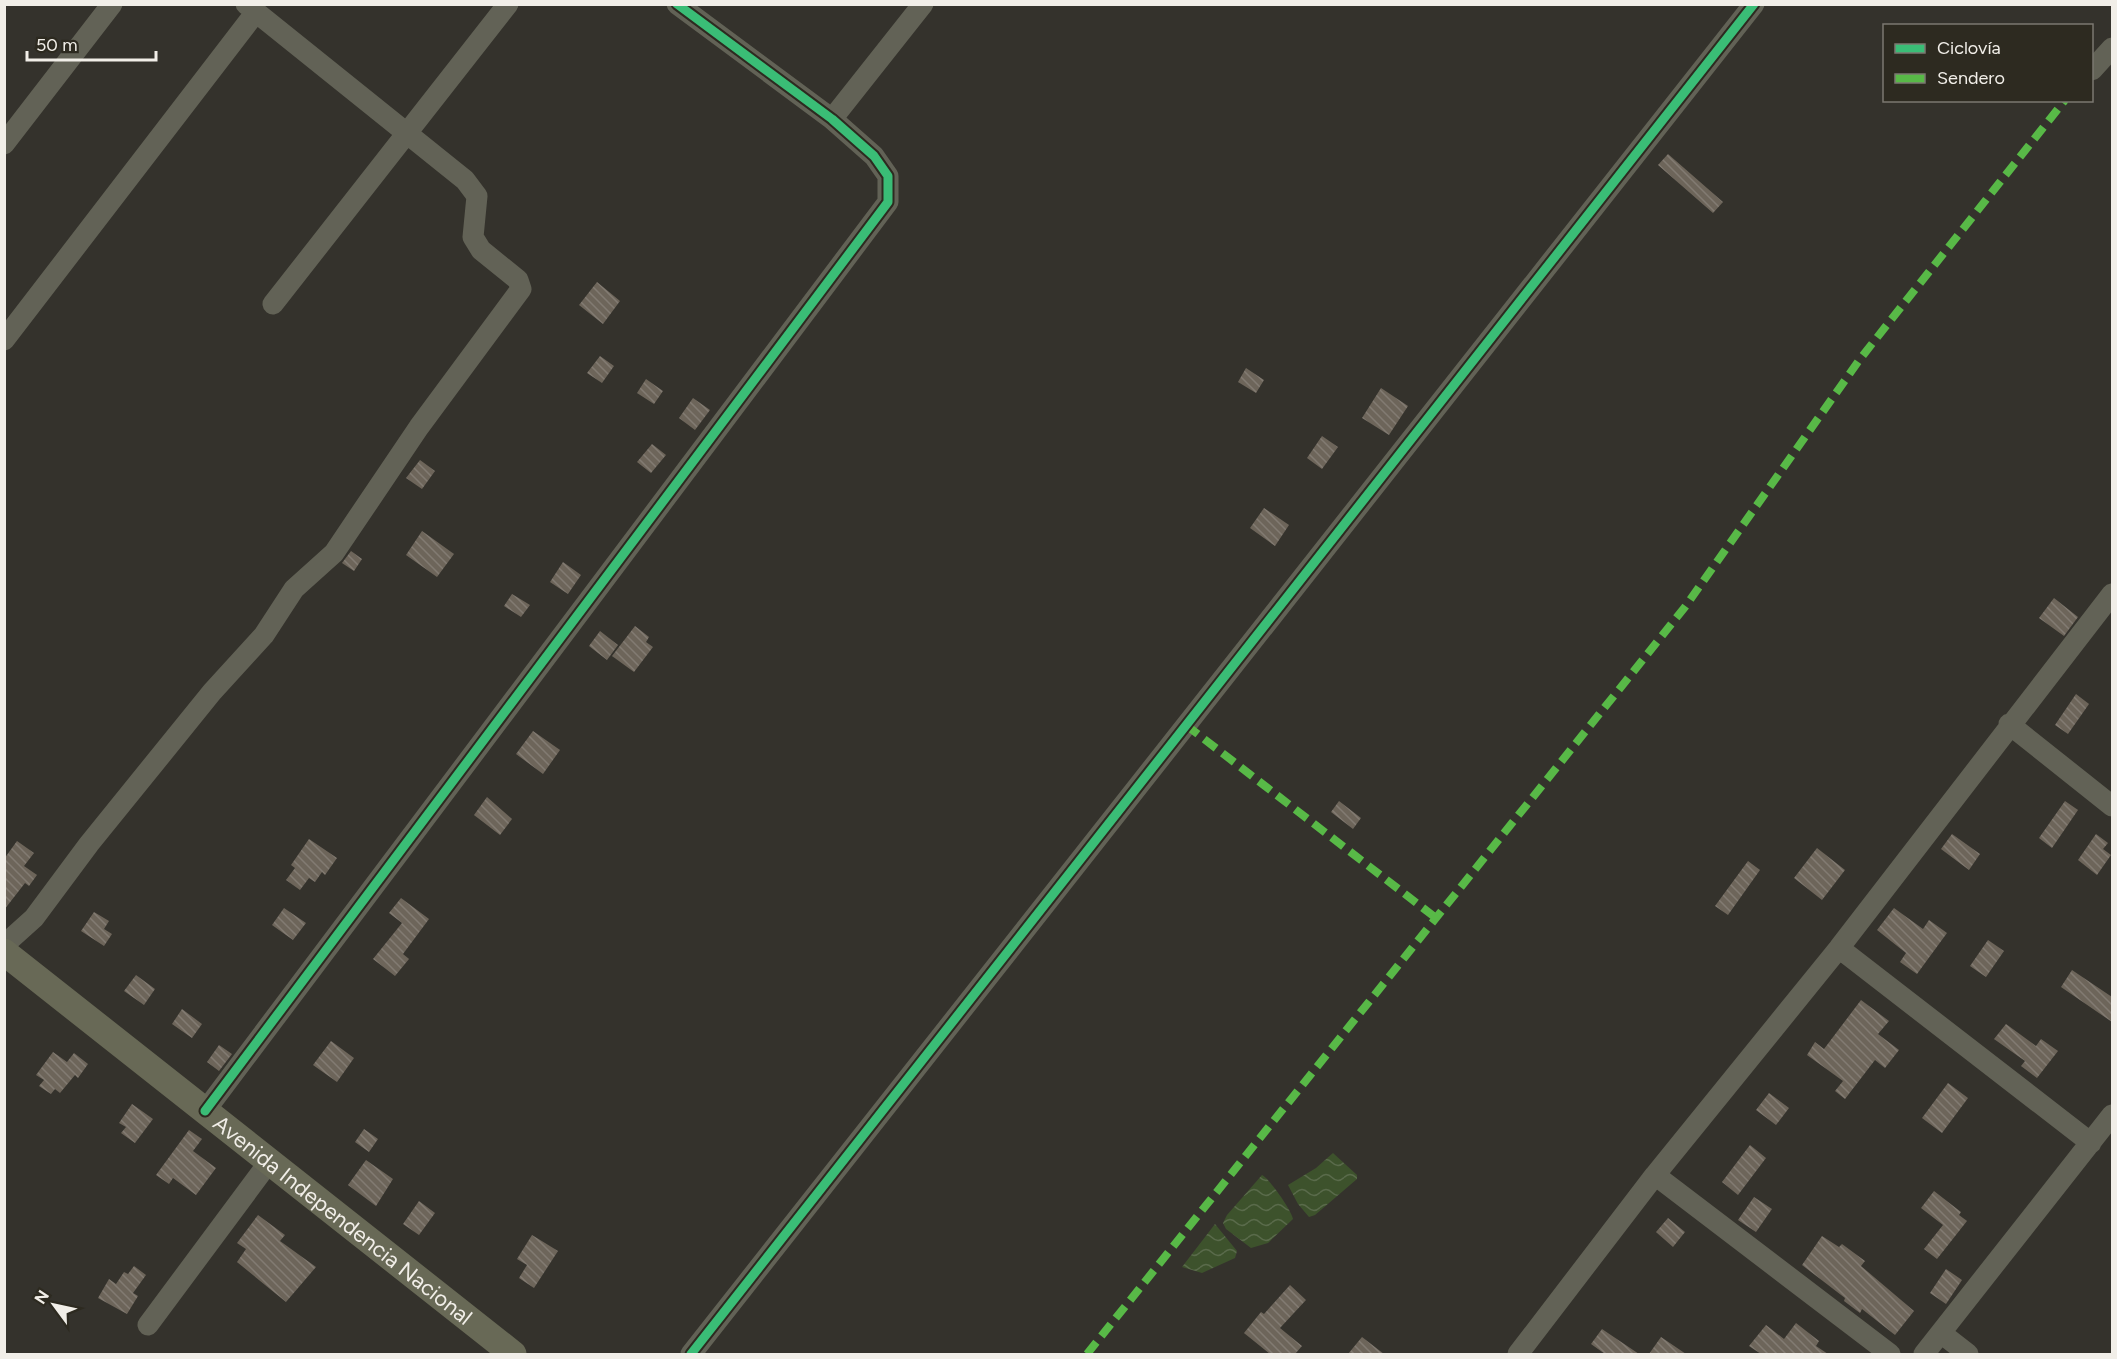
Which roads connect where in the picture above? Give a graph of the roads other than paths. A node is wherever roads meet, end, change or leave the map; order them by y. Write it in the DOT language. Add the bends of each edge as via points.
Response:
graph roads {
  1 [pos="112,4"];
  2 [pos="508,4"];
  3 [pos="677,4"];
  4 [pos="923,4"];
  5 [pos="1754,4"];
  6 [pos="251,8"];
  7 [pos="2112,48"];
  8 [pos="2093,68"];
  9 [pos="832,118"];
  10 [pos="407,134"];
  11 [pos="4,144"];
  12 [pos="273,304"];
  13 [pos="4,340"];
  14 [pos="2112,594"];
  15 [pos="2009,724"];
  16 [pos="2112,806"];
  17 [pos="4,945"];
  18 [pos="1839,948"];
  19 [pos="4,952"];
  20 [pos="205,1111"];
  21 [pos="2112,1115"];
  22 [pos="2091,1143"];
  23 [pos="269,1162"];
  24 [pos="1654,1175"];
  25 [pos="148,1325"];
  26 [pos="1941,1333"];
  27 [pos="513,1354"];
  28 [pos="691,1354"];
  29 [pos="1518,1354"];
  30 [pos="1890,1354"];
  31 [pos="1924,1354"];
  32 [pos="1968,1354"];
  1 -- 11 [label="street"];
  2 -- 10 [label="street"];
  3 -- 9 [label="street"];
  4 -- 9 [label="street"];
  5 -- 28 [label="street"];
  6 -- 10 [label="street"];
  6 -- 13 [label="street"];
  7 -- 8 [label="street"];
  9 -- 20 [label="street" via="874,156 888,176 888,202"];
  10 -- 12 [label="street"];
  10 -- 17 [label="street" via="465,180 477,196 473,237 481,250 518,280 521,289 419,427 334,554 294,589 264,635 212,692 34,918"];
  14 -- 15 [label="street"];
  15 -- 16 [label="street"];
  15 -- 18 [label="street"];
  18 -- 22 [label="street"];
  18 -- 24 [label="street"];
  19 -- 20 [label="main road, Avenida Independencia Nacional"];
  20 -- 23 [label="main road, Avenida Independencia Nacional"];
  21 -- 22 [label="street"];
  22 -- 26 [label="street"];
  23 -- 25 [label="street"];
  23 -- 27 [label="main road, Avenida Independencia Nacional"];
  24 -- 29 [label="street"];
  24 -- 30 [label="street"];
  26 -- 31 [label="street"];
  26 -- 32 [label="street"];
}
